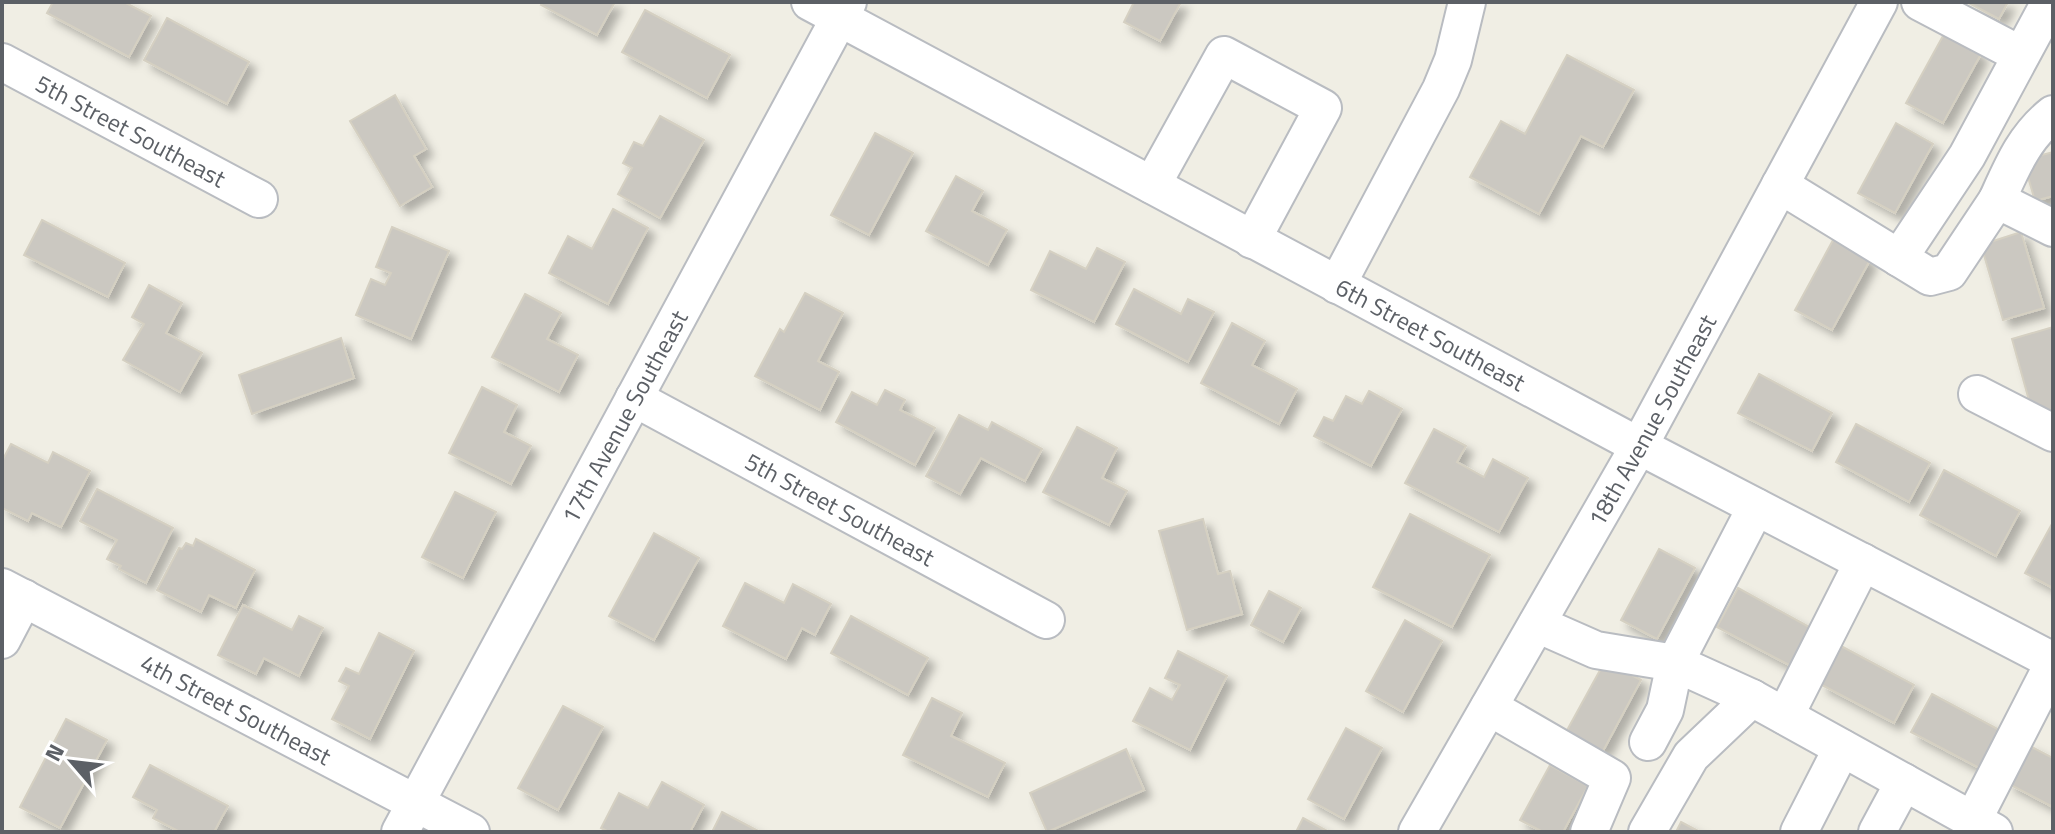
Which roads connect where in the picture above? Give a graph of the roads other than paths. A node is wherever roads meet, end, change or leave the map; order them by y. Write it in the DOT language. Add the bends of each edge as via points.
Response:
graph roads {
  1 [pos="1467,2"];
  2 [pos="1879,2"];
  3 [pos="1920,2"];
  4 [pos="2050,2"];
  5 [pos="833,7"];
  6 [pos="2021,55"];
  7 [pos="2,62"];
  8 [pos="2053,114"];
  9 [pos="1152,185"];
  10 [pos="1780,185"];
  11 [pos="259,199"];
  12 [pos="1997,200"];
  13 [pos="2053,228"];
  14 [pos="1252,240"];
  15 [pos="1899,258"];
  16 [pos="1337,285"];
  17 [pos="1977,394"];
  18 [pos="634,398"];
  19 [pos="2053,433"];
  20 [pos="1639,446"];
  21 [pos="1756,507"];
  22 [pos="1863,562"];
  23 [pos="13,592"];
  24 [pos="1046,620"];
  25 [pos="1537,624"];
  26 [pos="2,640"];
  27 [pos="2053,662"];
  28 [pos="1675,663"];
  29 [pos="1752,698"];
  30 [pos="1489,707"];
  31 [pos="1785,716"];
  32 [pos="1648,742"];
  33 [pos="1842,748"];
  34 [pos="1687,763"];
  35 [pos="1612,778"];
  36 [pos="1904,782"];
  37 [pos="408,817"];
  38 [pos="1984,826"];
  39 [pos="471,832"];
  40 [pos="1417,832"];
  41 [pos="1589,832"];
  42 [pos="1647,832"];
  43 [pos="1799,832"];
  44 [pos="1877,832"];
  1 -- 16 [label="street" via="1441,89"];
  2 -- 10 [label="street, 18th Avenue Southeast"];
  3 -- 6 [label="street"];
  4 -- 6 [label="street"];
  5 -- 9 [label="street, 6th Street Southeast"];
  5 -- 18 [label="street, 17th Avenue Southeast"];
  6 -- 15 [label="street" via="1967,156"];
  7 -- 11 [label="street, 5th Street Southeast"];
  8 -- 12 [label="street" via="2021,147"];
  9 -- 14 [label="street, 6th Street Southeast"];
  9 -- 14 [label="street" via="1224,55 1323,108"];
  10 -- 15 [label="street"];
  10 -- 20 [label="street, 18th Avenue Southeast"];
  12 -- 13 [label="street"];
  12 -- 15 [label="street" via="1949,272 1930,277"];
  14 -- 16 [label="street, 6th Street Southeast"];
  16 -- 20 [label="street, 6th Street Southeast"];
  17 -- 19 [label="street"];
  18 -- 24 [label="street, 5th Street Southeast"];
  18 -- 37 [label="street, 17th Avenue Southeast"];
  20 -- 21 [label="street, 6th Street Southeast"];
  20 -- 25 [label="street, 18th Avenue Southeast"];
  21 -- 22 [label="street, 6th Street Southeast"];
  21 -- 28 [label="street"];
  22 -- 27 [label="street, 6th Street Southeast"];
  22 -- 31 [label="street"];
  23 -- 26 [label="street"];
  23 -- 37 [label="street, 4th Street Southeast"];
  25 -- 28 [label="street" via="1596,650"];
  25 -- 30 [label="street, 18th Avenue Southeast"];
  27 -- 38 [label="street"];
  28 -- 29 [label="street"];
  28 -- 32 [label="street" via="1665,710"];
  29 -- 31 [label="street"];
  29 -- 34 [label="street"];
  30 -- 35 [label="street"];
  30 -- 40 [label="street, 18th Avenue Southeast"];
  31 -- 33 [label="street"];
  32 -- 34 [label="street"];
  32 -- 35 [label="street"];
  33 -- 36 [label="street"];
  33 -- 43 [label="street"];
  34 -- 42 [label="street"];
  35 -- 41 [label="street"];
  36 -- 38 [label="street"];
  36 -- 44 [label="street"];
  37 -- 39 [label="street, 4th Street Southeast"];
}
